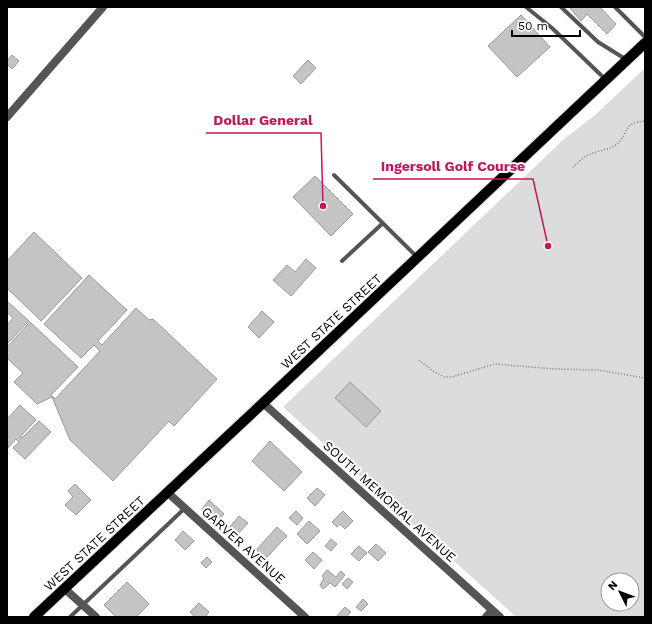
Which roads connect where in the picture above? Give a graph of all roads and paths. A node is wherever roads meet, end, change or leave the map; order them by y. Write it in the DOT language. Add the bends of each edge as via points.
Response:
graph roads {
  1 [pos="104,7"];
  2 [pos="526,7"];
  3 [pos="560,7"];
  4 [pos="615,7"];
  5 [pos="645,37"];
  6 [pos="645,43"];
  7 [pos="627,60"];
  8 [pos="603,77"];
  9 [pos="7,116"];
  10 [pos="645,121"];
  11 [pos="573,167"];
  12 [pos="334,175"];
  13 [pos="383,223"];
  14 [pos="418,258"];
  15 [pos="342,261"];
  16 [pos="419,360"];
  17 [pos="645,378"];
  18 [pos="263,403"];
  19 [pos="167,492"];
  20 [pos="185,508"];
  21 [pos="65,589"];
  22 [pos="83,605"];
  23 [pos="492,610"];
  24 [pos="34,617"];
  25 [pos="70,617"];
  26 [pos="96,617"];
  27 [pos="305,617"];
  28 [pos="486,617"];
  29 [pos="500,617"];
  1 -- 9 [label="street"];
  2 -- 8 [label="lane"];
  3 -- 7 [label="lane" via="598,42"];
  4 -- 5 [label="lane"];
  6 -- 7 [label="main road, WEST STATE STREET"];
  7 -- 14 [label="main road, WEST STATE STREET"];
  10 -- 11 [label="path" via="634,122 624,131 618,143 608,149 589,154"];
  12 -- 13 [label="lane"];
  13 -- 14 [label="lane"];
  13 -- 15 [label="lane"];
  14 -- 18 [label="main road, WEST STATE STREET"];
  16 -- 17 [label="path" via="444,377 496,364 598,370"];
  18 -- 19 [label="main road, WEST STATE STREET"];
  18 -- 23 [label="street, SOUTH MEMORIAL AVENUE"];
  19 -- 20 [label="street, GARVER AVENUE"];
  19 -- 21 [label="main road, WEST STATE STREET"];
  20 -- 22 [label="lane"];
  20 -- 27 [label="street, GARVER AVENUE"];
  21 -- 22 [label="street"];
  21 -- 24 [label="main road, WEST STATE STREET"];
  22 -- 25 [label="lane"];
  22 -- 26 [label="street"];
  23 -- 28 [label="street"];
  23 -- 29 [label="street, SOUTH MEMORIAL AVENUE"];
}
